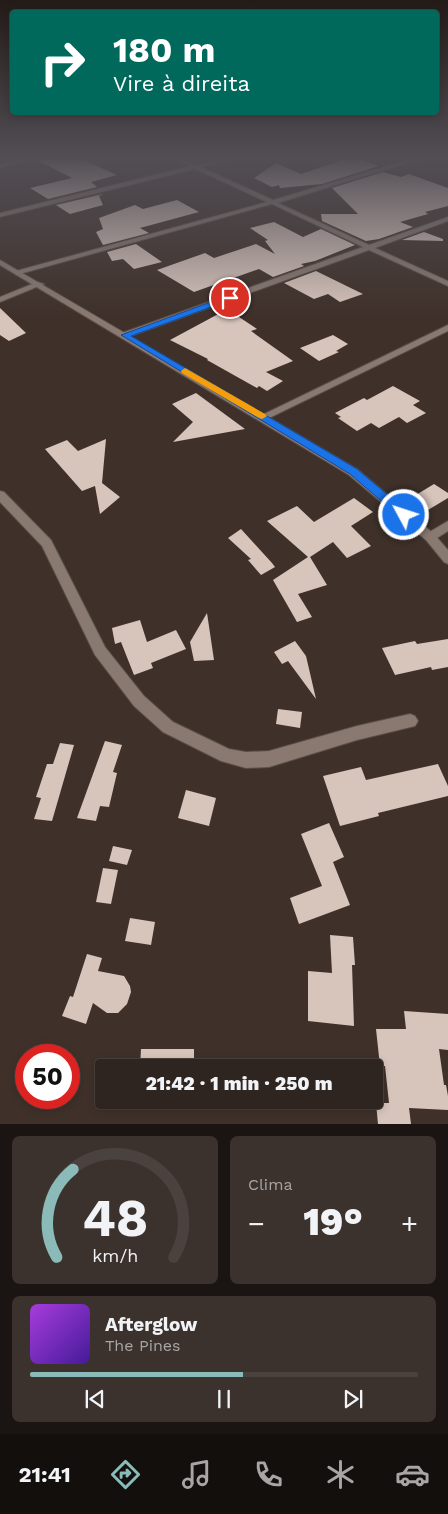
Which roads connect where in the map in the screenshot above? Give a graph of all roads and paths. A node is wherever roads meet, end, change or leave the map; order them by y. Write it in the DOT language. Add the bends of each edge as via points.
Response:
graph roads {
  1 [pos="19,210"];
  2 [pos="244,210"];
  3 [pos="292,210"];
  4 [pos="0,215"];
  5 [pos="448,219"];
  6 [pos="371,247"];
  7 [pos="0,262"];
  8 [pos="19,273"];
  9 [pos="40,284"];
  10 [pos="448,284"];
  11 [pos="0,300"];
  12 [pos="448,328"];
  13 [pos="125,335"];
  14 [pos="263,417"];
  15 [pos="0,495"];
  16 [pos="448,525"];
  17 [pos="430,537"];
  18 [pos="448,559"];
  19 [pos="410,721"];
  1 -- 4 [label="street"];
  2 -- 8 [label="street"];
  3 -- 6 [label="street"];
  5 -- 6 [label="street"];
  6 -- 10 [label="street"];
  6 -- 13 [label="street"];
  7 -- 8 [label="street"];
  8 -- 9 [label="street"];
  9 -- 11 [label="street"];
  9 -- 13 [label="street"];
  12 -- 14 [label="street"];
  13 -- 14 [label="street"];
  14 -- 17 [label="street" via="353,472"];
  15 -- 19 [label="street" via="47,543 100,651 139,701 168,727 227,756 269,759"];
  16 -- 17 [label="street"];
  17 -- 18 [label="street"];
}
